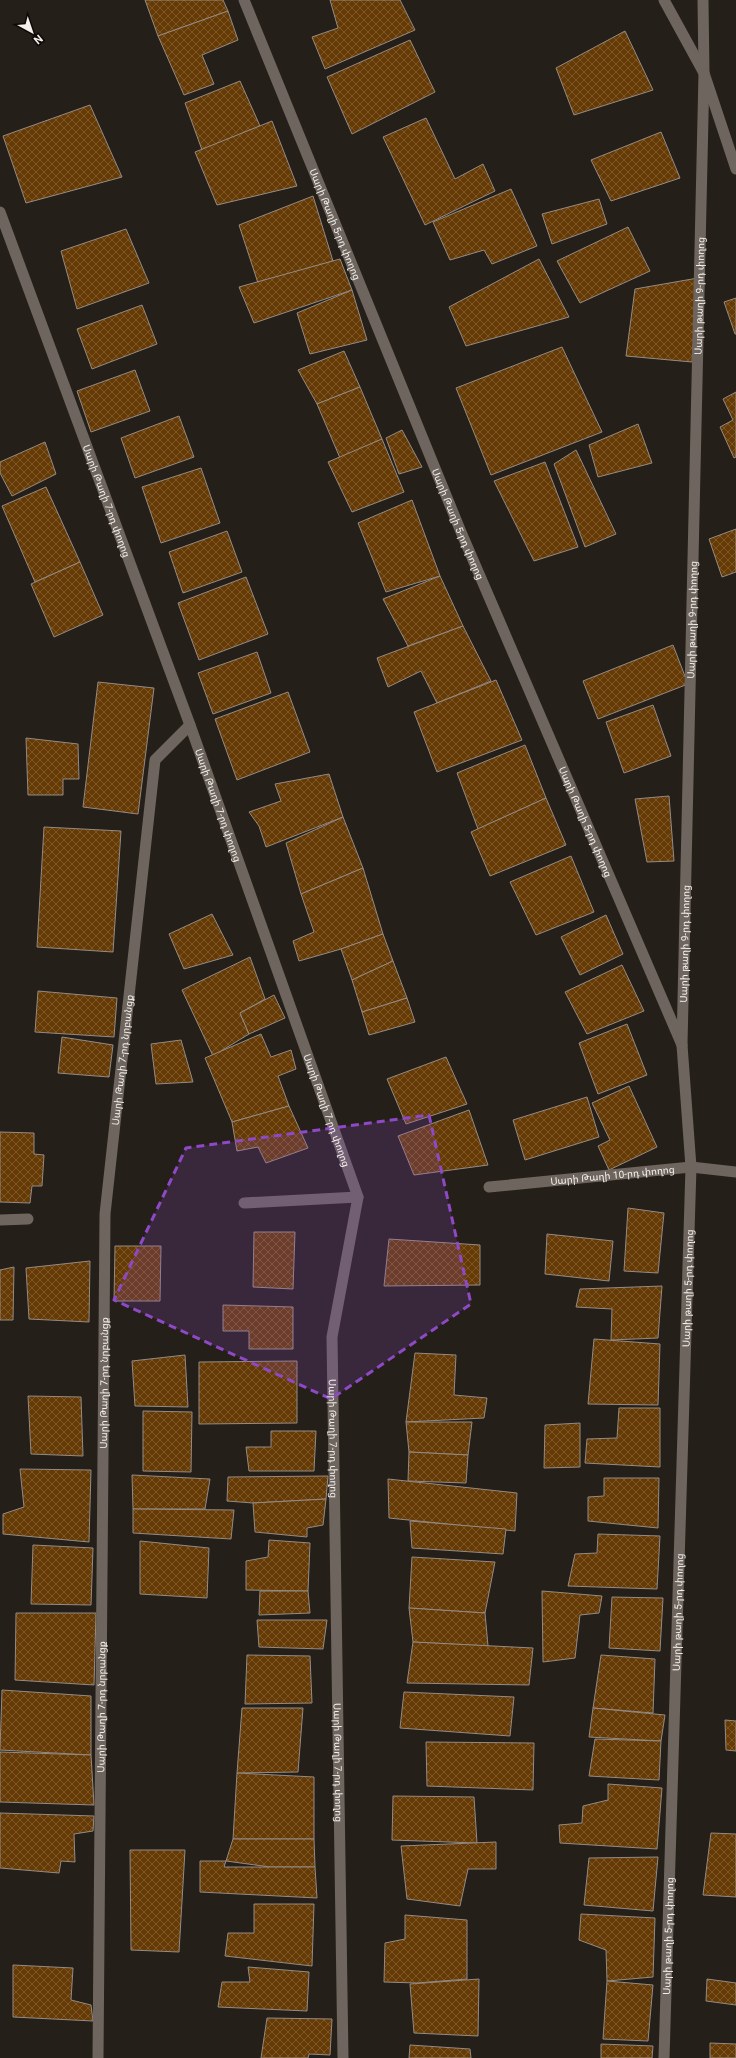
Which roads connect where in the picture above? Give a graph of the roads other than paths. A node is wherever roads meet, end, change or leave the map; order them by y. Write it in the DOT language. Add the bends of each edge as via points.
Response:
graph roads {
  1 [pos="244,0"];
  2 [pos="664,0"];
  3 [pos="703,0"];
  4 [pos="704,73"];
  5 [pos="736,169"];
  6 [pos="0,212"];
  7 [pos="190,725"];
  8 [pos="682,1045"];
  9 [pos="691,1167"];
  10 [pos="736,1172"];
  11 [pos="489,1187"];
  12 [pos="358,1197"];
  13 [pos="244,1203"];
  14 [pos="28,1219"];
  15 [pos="0,1220"];
  16 [pos="98,2058"];
  17 [pos="343,2058"];
  18 [pos="664,2058"];
  1 -- 8 [label="street, Սարի Թաղի 5-րդ փողոց" via="461,532"];
  2 -- 4 [label="street"];
  3 -- 4 [label="street, Սարի թաղի 9-րդ փողոց"];
  4 -- 5 [label="street"];
  4 -- 8 [label="street, Սարի թաղի 9-րդ փողոց"];
  6 -- 7 [label="street, Սարի Թաղի 7-րդ փողոց"];
  7 -- 12 [label="street, Սարի Թաղի 7-րդ փողոց"];
  7 -- 16 [label="street, Սարի Թաղի 7-րդ նրբանցք" via="155,760 105,1214"];
  8 -- 9 [label="street, Սարի թաղի 9-րդ փողոց"];
  9 -- 10 [label="street, Սարի Թաղի 10-րդ փողոց"];
  9 -- 11 [label="street, Սարի Թաղի 10-րդ փողոց"];
  9 -- 18 [label="street, Սարի թաղի 5-րդ փողոց"];
  12 -- 13 [label="street"];
  12 -- 17 [label="street, Սարի Թաղի 7-րդ փողոց" via="332,1337"];
  14 -- 15 [label="street"];
}
